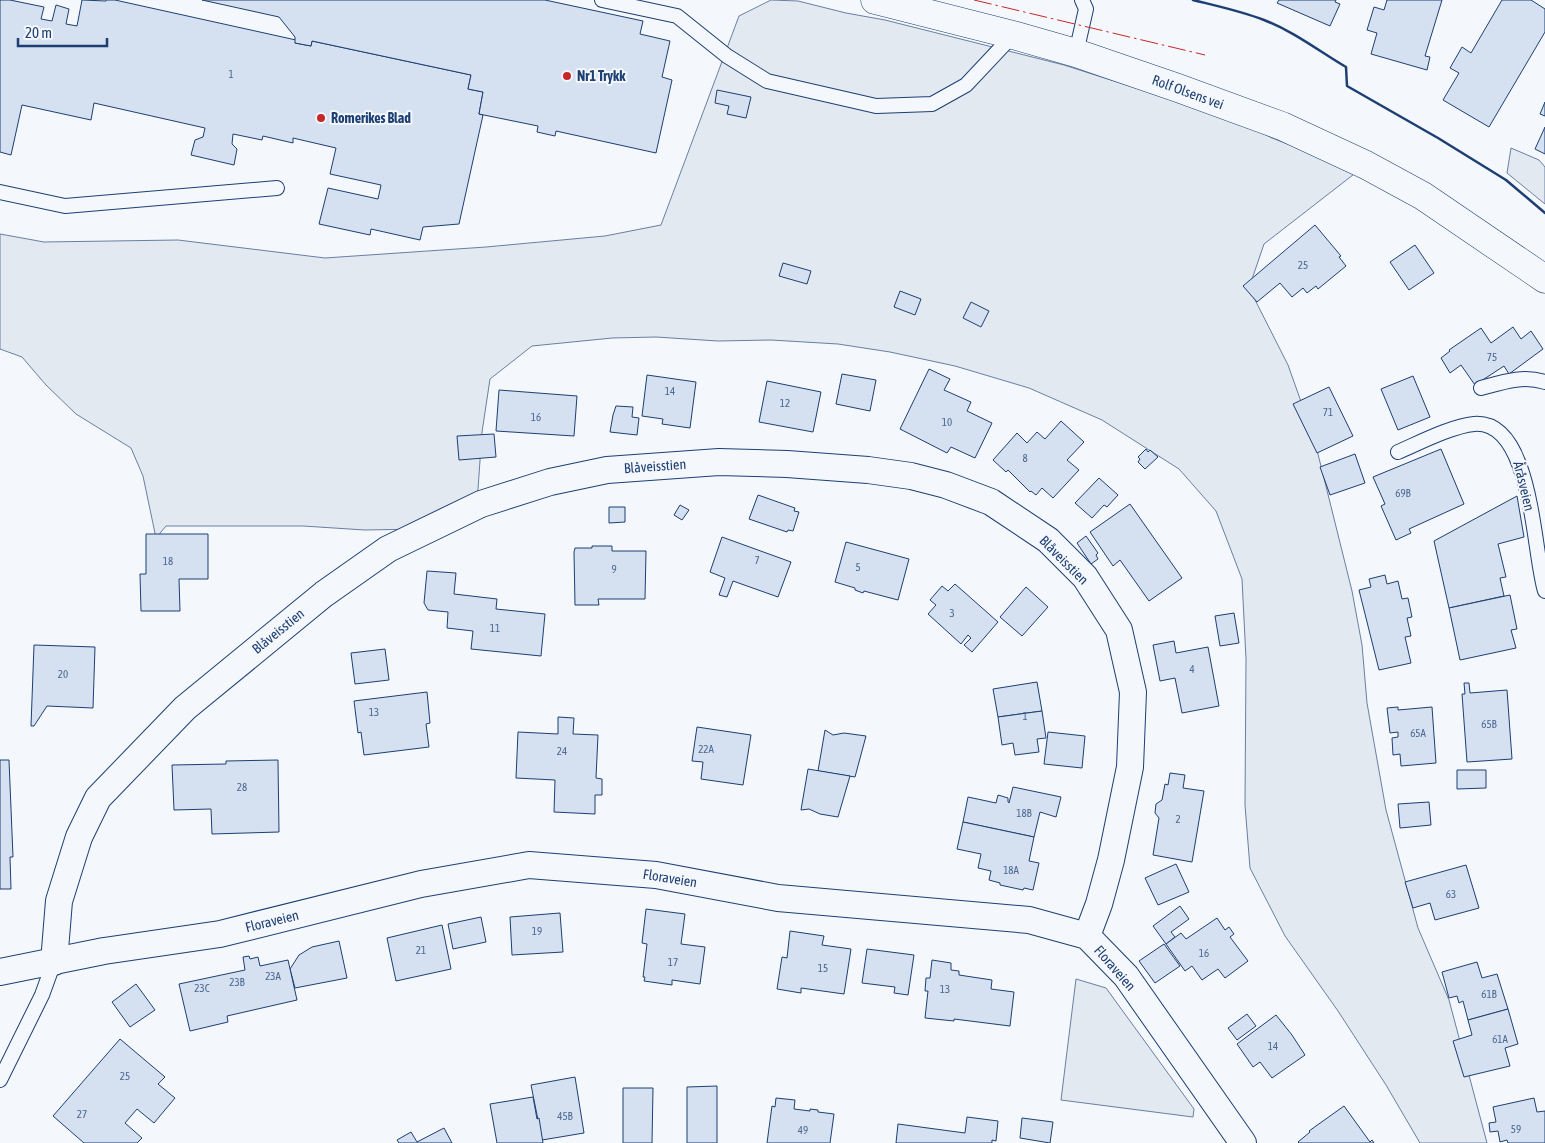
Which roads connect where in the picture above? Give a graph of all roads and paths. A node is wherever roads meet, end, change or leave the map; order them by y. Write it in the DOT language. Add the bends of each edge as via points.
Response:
graph roads {
  1 [pos="602,0"];
  2 [pos="875,0"];
  3 [pos="1082,0"];
  4 [pos="1013,35"];
  5 [pos="1076,53"];
  6 [pos="277,188"];
  7 [pos="0,192"];
  8 [pos="1481,235"];
  9 [pos="1545,279"];
  10 [pos="1545,296"];
  11 [pos="1545,382"];
  12 [pos="1482,388"];
  13 [pos="1398,452"];
  14 [pos="1545,591"];
  15 [pos="1087,936"];
  16 [pos="54,962"];
  17 [pos="0,972"];
  18 [pos="0,1080"];
  19 [pos="1243,1143"];
  1 -- 4 [label="lane" via="677,16 728,56 768,81 876,106 932,104 966,85"];
  2 -- 4 [label="main road, Rolf Olsens vei"];
  3 -- 5 [label="lane" via="1086,9"];
  4 -- 5 [label="main road, Rolf Olsens vei"];
  5 -- 8 [label="main road, Rolf Olsens vei" via="1196,94 1318,142 1423,196"];
  6 -- 7 [label="lane" via="66,206"];
  8 -- 9 [label="main road, Rolf Olsens vei"];
  8 -- 10 [label="main road, Rolf Olsens vei"];
  11 -- 12 [label="lane" via="1520,379"];
  13 -- 14 [label="lane, Åråsveien" via="1472,424 1490,427 1500,433 1516,454 1525,480"];
  15 -- 16 [label="street, Floraveien" via="1029,920 778,898 656,875 529,865 421,884 220,934 104,951"];
  15 -- 16 [label="street, Blåveisstien" via="1111,860 1130,767 1133,692 1118,630 1085,577 1048,540 991,502 946,484 868,470 719,462 607,470 550,482 481,504 388,549 324,594 185,708 98,798 79,837 59,901"];
  15 -- 19 [label="street, Floraveien" via="1126,976"];
  16 -- 17 [label="street, Floraveien"];
  16 -- 18 [label="lane" via="42,996"];
}
